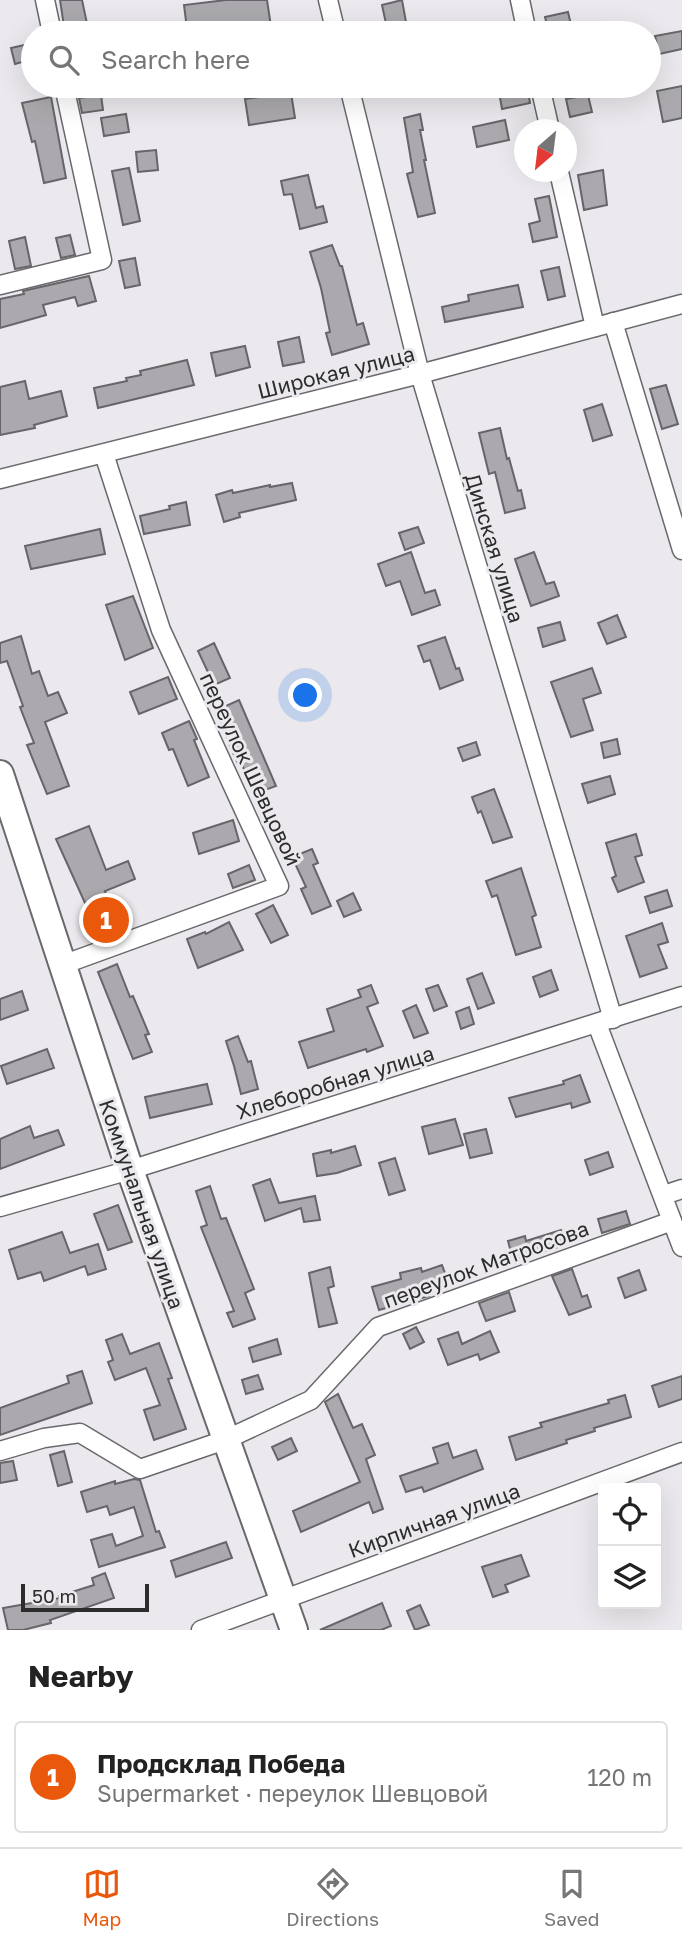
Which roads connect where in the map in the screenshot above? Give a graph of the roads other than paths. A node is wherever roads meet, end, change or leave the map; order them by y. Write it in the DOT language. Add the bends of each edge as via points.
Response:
graph roads {
  1 [pos="45,0"];
  2 [pos="328,0"];
  3 [pos="520,0"];
  4 [pos="49,21"];
  5 [pos="334,21"];
  6 [pos="524,21"];
  7 [pos="67,98"];
  8 [pos="352,98"];
  9 [pos="543,98"];
  10 [pos="548,119"];
  11 [pos="561,182"];
  12 [pos="0,285"];
  13 [pos="682,304"];
  14 [pos="613,322"];
  15 [pos="595,327"];
  16 [pos="420,374"];
  17 [pos="104,454"];
  18 [pos="0,479"];
  19 [pos="682,550"];
  20 [pos="0,774"];
  21 [pos="62,965"];
  22 [pos="682,996"];
  23 [pos="605,1022"];
  24 [pos="130,1170"];
  25 [pos="682,1189"];
  26 [pos="664,1195"];
  27 [pos="0,1207"];
  28 [pos="672,1221"];
  29 [pos="682,1247"];
  30 [pos="225,1440"];
  31 [pos="0,1451"];
  32 [pos="682,1452"];
  33 [pos="284,1600"];
  34 [pos="201,1630"];
  35 [pos="294,1630"];
  1 -- 4 [label="street"];
  2 -- 5 [label="street"];
  3 -- 6 [label="street"];
  7 -- 12 [label="street" via="102,260"];
  8 -- 16 [label="street, Динская улица"];
  9 -- 10 [label="street"];
  11 -- 15 [label="street"];
  13 -- 14 [label="street, Широкая улица"];
  14 -- 15 [label="street, Широкая улица"];
  14 -- 19 [label="street"];
  15 -- 16 [label="street, Широкая улица"];
  16 -- 17 [label="street, Широкая улица"];
  16 -- 23 [label="street, Динская улица"];
  17 -- 18 [label="street, Широкая улица"];
  17 -- 21 [label="street, переулок Шевцовой" via="161,630 279,886"];
  20 -- 21 [label="street, Коммунальная улица"];
  21 -- 24 [label="street, Коммунальная улица"];
  22 -- 23 [label="street, Хлеборобная улица"];
  23 -- 24 [label="street, Хлеборобная улица"];
  23 -- 26 [label="street, Динская улица"];
  24 -- 27 [label="street, Хлеборобная улица"];
  24 -- 30 [label="street, Коммунальная улица"];
  25 -- 26 [label="street"];
  26 -- 28 [label="street, Динская улица"];
  28 -- 29 [label="street, Динская улица"];
  28 -- 30 [label="street, переулок Матросова" via="378,1327 311,1400"];
  30 -- 31 [label="street, переулок Матросова" via="140,1469 80,1433"];
  30 -- 33 [label="street, Коммунальная улица"];
  32 -- 33 [label="street, Кирпичная улица"];
  33 -- 34 [label="street, Кирпичная улица"];
  33 -- 35 [label="street, Коммунальная улица"];
}
